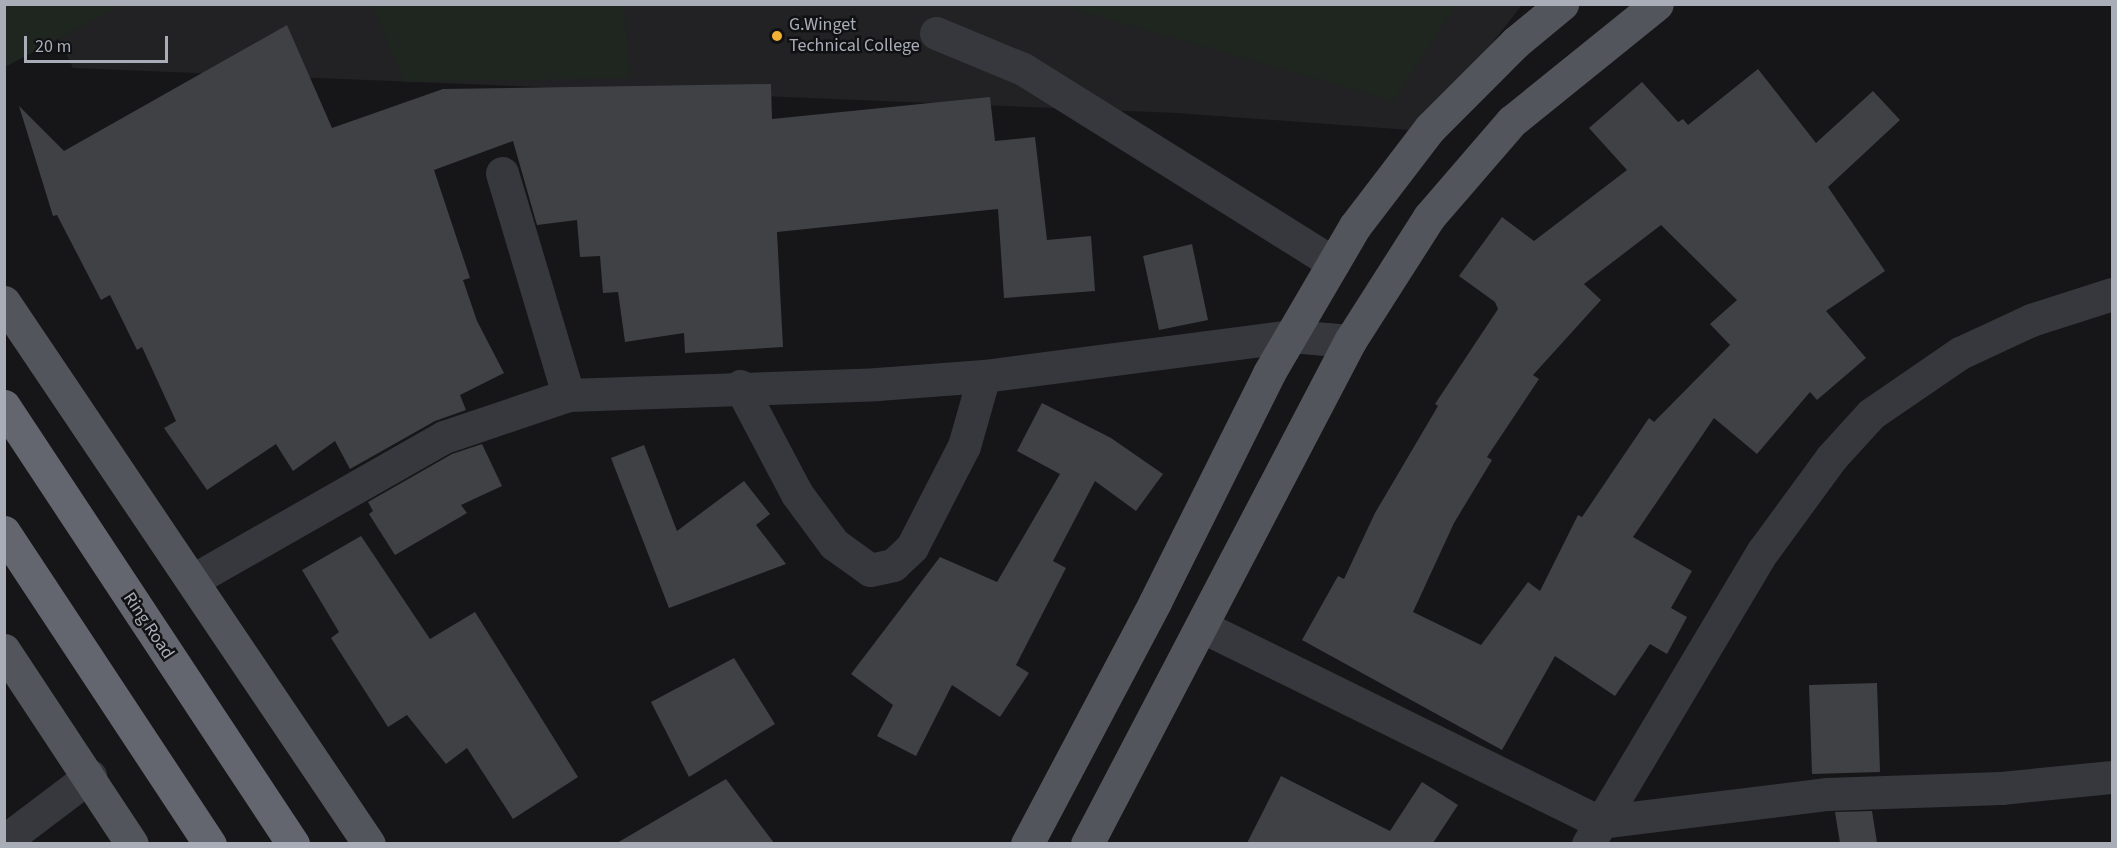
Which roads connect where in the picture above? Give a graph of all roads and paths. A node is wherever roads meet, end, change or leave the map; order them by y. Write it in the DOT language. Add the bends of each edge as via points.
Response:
graph roads {
  1 [pos="1562,4"];
  2 [pos="1657,4"];
  3 [pos="936,33"];
  4 [pos="502,173"];
  5 [pos="1333,263"];
  6 [pos="2112,294"];
  7 [pos="4,302"];
  8 [pos="1290,336"];
  9 [pos="1350,341"];
  10 [pos="984,376"];
  11 [pos="740,386"];
  12 [pos="568,395"];
  13 [pos="4,406"];
  14 [pos="4,532"];
  15 [pos="193,580"];
  16 [pos="1201,626"];
  17 [pos="4,650"];
  18 [pos="90,776"];
  19 [pos="2112,777"];
  20 [pos="1594,833"];
  21 [pos="4,842"];
  22 [pos="132,843"];
  23 [pos="210,843"];
  24 [pos="294,843"];
  25 [pos="369,843"];
  26 [pos="1027,843"];
  27 [pos="1087,843"];
  1 -- 5 [label="main road" via="1516,42 1430,128"];
  2 -- 9 [label="main road" via="1572,68 1470,165 1422,226"];
  3 -- 5 [label="street" via="1023,69"];
  4 -- 12 [label="street"];
  5 -- 8 [label="main road"];
  6 -- 20 [label="street" via="2031,320 1960,353 1871,414 1831,458 1763,551"];
  7 -- 15 [label="main road"];
  8 -- 9 [label="street"];
  8 -- 10 [label="street"];
  8 -- 26 [label="main road"];
  9 -- 16 [label="main road"];
  10 -- 11 [label="street"];
  10 -- 11 [label="street" via="964,446 912,547 893,565 870,570 834,544 797,494"];
  11 -- 12 [label="street"];
  12 -- 15 [label="street" via="444,437"];
  13 -- 24 [label="highway, Ring Road"];
  14 -- 23 [label="highway"];
  15 -- 25 [label="main road"];
  16 -- 20 [label="street"];
  16 -- 27 [label="main road"];
  17 -- 18 [label="main road"];
  18 -- 21 [label="street"];
  18 -- 22 [label="main road"];
  19 -- 20 [label="street" via="2001,788 1827,794"];
}
